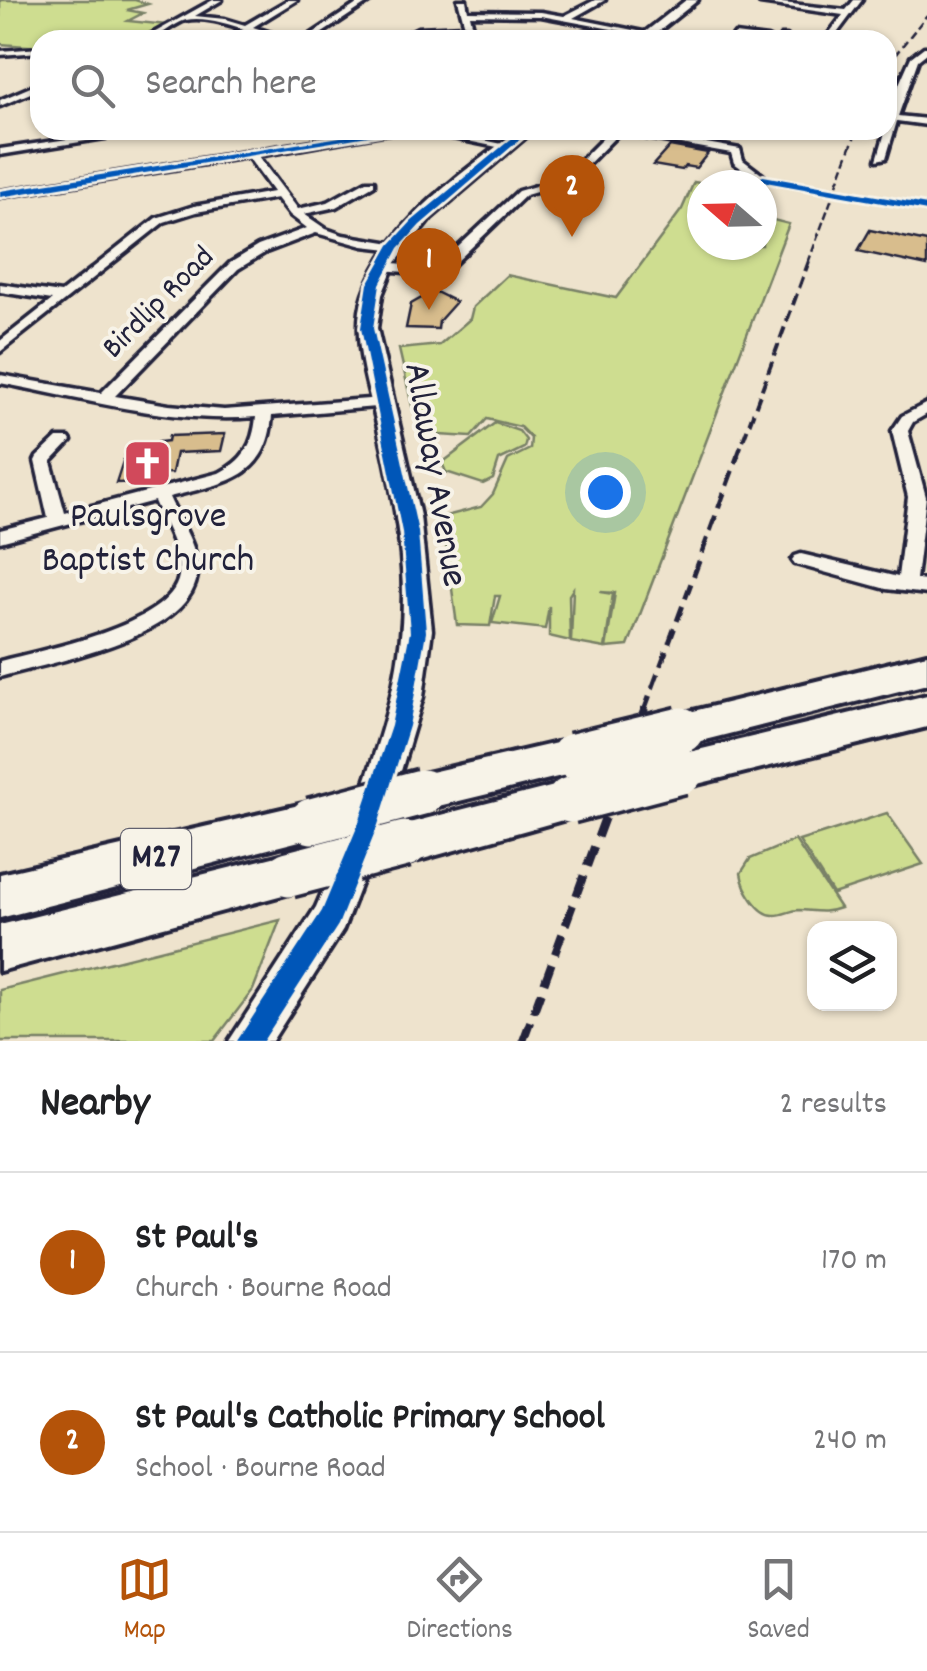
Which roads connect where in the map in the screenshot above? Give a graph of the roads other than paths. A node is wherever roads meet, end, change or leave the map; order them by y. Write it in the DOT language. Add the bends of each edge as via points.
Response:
graph roads {
  1 [pos="218,0"];
  2 [pos="293,0"];
  3 [pos="368,0"];
  4 [pos="462,0"];
  5 [pos="601,0"];
  6 [pos="693,0"];
  7 [pos="858,0"];
  8 [pos="764,2"];
  9 [pos="467,13"];
  10 [pos="849,13"];
  11 [pos="187,17"];
  12 [pos="566,18"];
  13 [pos="249,28"];
  14 [pos="469,28"];
  15 [pos="163,30"];
  16 [pos="244,30"];
  17 [pos="256,30"];
  18 [pos="322,30"];
  19 [pos="421,30"];
  20 [pos="616,30"];
  21 [pos="654,30"];
  22 [pos="836,30"];
  23 [pos="927,49"];
  24 [pos="30,51"];
  25 [pos="0,54"];
  26 [pos="22,61"];
  27 [pos="30,62"];
  28 [pos="30,90"];
  29 [pos="0,103"];
  30 [pos="897,104"];
  31 [pos="897,119"];
  32 [pos="927,122"];
  33 [pos="64,140"];
  34 [pos="342,140"];
  35 [pos="474,140"];
  36 [pos="514,140"];
  37 [pos="607,140"];
  38 [pos="674,140"];
  39 [pos="886,140"];
  40 [pos="330,142"];
  41 [pos="507,146"];
  42 [pos="0,152"];
  43 [pos="251,154"];
  44 [pos="881,158"];
  45 [pos="750,170"];
  46 [pos="370,184"];
  47 [pos="0,194"];
  48 [pos="280,194"];
  49 [pos="294,213"];
  50 [pos="313,230"];
  51 [pos="394,246"];
  52 [pos="383,266"];
  53 [pos="0,288"];
  54 [pos="61,298"];
  55 [pos="0,348"];
  56 [pos="0,379"];
  57 [pos="104,398"];
  58 [pos="382,402"];
  59 [pos="927,408"];
  60 [pos="264,415"];
  61 [pos="63,440"];
  62 [pos="160,495"];
  63 [pos="58,521"];
  64 [pos="0,536"];
  65 [pos="801,560"];
  66 [pos="906,584"];
  67 [pos="927,587"];
  68 [pos="0,669"];
  69 [pos="927,669"];
  70 [pos="927,710"];
  71 [pos="681,750"];
  72 [pos="0,896"];
  73 [pos="0,948"];
  74 [pos="249,1041"];
  1 -- 11 [label="street"];
  2 -- 13 [label="street"];
  3 -- 18 [label="street"];
  4 -- 9 [label="street"];
  5 -- 12 [label="street"];
  6 -- 21 [label="street"];
  7 -- 10 [label="street"];
  8 -- 10 [label="street"];
  9 -- 12 [label="street"];
  9 -- 14 [label="street"];
  10 -- 22 [label="street"];
  11 -- 13 [label="street"];
  11 -- 15 [label="street"];
  12 -- 20 [label="street"];
  13 -- 16 [label="street"];
  13 -- 17 [label="street"];
  14 -- 19 [label="street"];
  23 -- 30 [label="street" via="913,61"];
  24 -- 25 [label="street"];
  26 -- 27 [label="street"];
  28 -- 29 [label="street"];
  31 -- 32 [label="street"];
  33 -- 42 [label="street"];
  34 -- 40 [label="street"];
  35 -- 41 [label="street"];
  36 -- 41 [label="street, Allaway Avenue"];
  37 -- 52 [label="street" via="567,180 522,194 447,264 426,270"];
  38 -- 45 [label="street" via="736,151"];
  39 -- 44 [label="street"];
  40 -- 43 [label="street"];
  41 -- 51 [label="street, Allaway Avenue"];
  43 -- 47 [label="street"];
  43 -- 48 [label="street"];
  46 -- 49 [label="street" via="344,200"];
  48 -- 49 [label="street"];
  48 -- 54 [label="street" via="160,220"];
  49 -- 50 [label="street"];
  50 -- 51 [label="street"];
  50 -- 57 [label="street, Birdlip Road" via="234,266"];
  51 -- 52 [label="street, Allaway Avenue"];
  52 -- 58 [label="street, Allaway Avenue" via="367,328"];
  53 -- 54 [label="street"];
  54 -- 55 [label="street"];
  56 -- 57 [label="street"];
  57 -- 60 [label="street" via="169,410"];
  58 -- 60 [label="street"];
  58 -- 74 [label="street, Allaway Avenue" via="410,532 418,632 400,726 330,918"];
  59 -- 66 [label="street" via="900,431 917,497"];
  60 -- 62 [label="street" via="262,447 240,469"];
  61 -- 63 [label="street" via="43,461"];
  62 -- 63 [label="street"];
  62 -- 68 [label="street" via="188,574 184,595 141,626"];
  63 -- 64 [label="street"];
  65 -- 66 [label="street"];
  66 -- 67 [label="street"];
  69 -- 71 [label="highway, M27"];
  70 -- 71 [label="highway, M27"];
  71 -- 72 [label="highway, M27, bridge" via="574,756"];
  71 -- 73 [label="highway, M27, bridge" via="570,800"];
}
